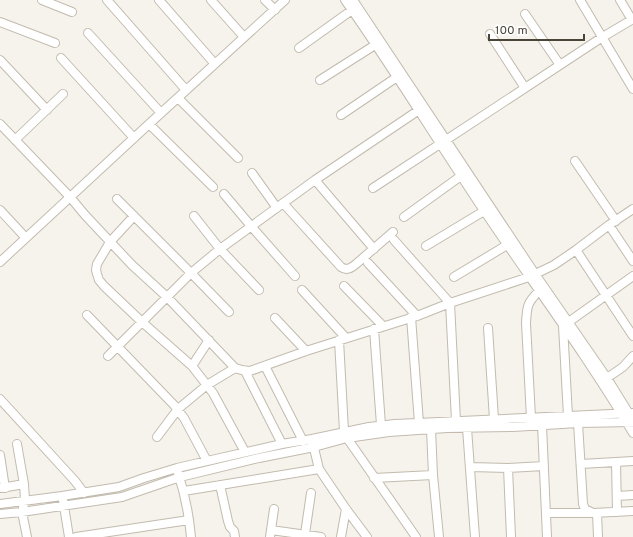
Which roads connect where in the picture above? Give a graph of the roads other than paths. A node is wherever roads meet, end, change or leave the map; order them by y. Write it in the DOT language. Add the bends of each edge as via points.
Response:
graph roads {
  1 [pos="42,0"];
  2 [pos="107,0"];
  3 [pos="159,0"];
  4 [pos="211,0"];
  5 [pos="265,0"];
  6 [pos="285,0"];
  7 [pos="345,0"];
  8 [pos="353,0"];
  9 [pos="580,0"];
  10 [pos="620,0"];
  11 [pos="275,10"];
  12 [pos="352,10"];
  13 [pos="72,12"];
  14 [pos="525,14"];
  15 [pos="632,20"];
  16 [pos="0,22"];
  17 [pos="88,33"];
  18 [pos="490,34"];
  19 [pos="244,37"];
  20 [pos="602,38"];
  21 [pos="55,43"];
  22 [pos="375,45"];
  23 [pos="298,48"];
  24 [pos="61,58"];
  25 [pos="0,60"];
  26 [pos="215,64"];
  27 [pos="560,65"];
  28 [pos="399,75"];
  29 [pos="320,80"];
  30 [pos="525,88"];
  31 [pos="633,89"];
  32 [pos="186,90"];
  33 [pos="63,94"];
  34 [pos="178,98"];
  35 [pos="421,109"];
  36 [pos="47,110"];
  37 [pos="161,114"];
  38 [pos="341,115"];
  39 [pos="0,124"];
  40 [pos="149,124"];
  41 [pos="134,138"];
  42 [pos="15,140"];
  43 [pos="443,142"];
  44 [pos="238,158"];
  45 [pos="574,161"];
  46 [pos="252,173"];
  47 [pos="464,174"];
  48 [pos="315,180"];
  49 [pos="213,187"];
  50 [pos="373,188"];
  51 [pos="224,194"];
  52 [pos="70,197"];
  53 [pos="117,199"];
  54 [pos="280,206"];
  55 [pos="633,209"];
  56 [pos="0,210"];
  57 [pos="484,211"];
  58 [pos="134,216"];
  59 [pos="194,216"];
  60 [pos="404,217"];
  61 [pos="612,223"];
  62 [pos="251,226"];
  63 [pos="26,238"];
  64 [pos="110,242"];
  65 [pos="507,244"];
  66 [pos="426,246"];
  67 [pos="220,249"];
  68 [pos="374,249"];
  69 [pos="576,250"];
  70 [pos="633,260"];
  71 [pos="0,262"];
  72 [pos="368,263"];
  73 [pos="191,273"];
  74 [pos="295,276"];
  75 [pos="532,276"];
  76 [pos="633,276"];
  77 [pos="454,277"];
  78 [pos="344,286"];
  79 [pos="259,290"];
  80 [pos="302,290"];
  81 [pos="539,291"];
  82 [pos="606,295"];
  83 [pos="167,297"];
  84 [pos="450,303"];
  85 [pos="229,312"];
  86 [pos="87,315"];
  87 [pos="414,317"];
  88 [pos="275,318"];
  89 [pos="142,322"];
  90 [pos="566,324"];
  91 [pos="383,326"];
  92 [pos="488,328"];
  93 [pos="374,329"];
  94 [pos="633,336"];
  95 [pos="343,339"];
  96 [pos="209,340"];
  97 [pos="118,346"];
  98 [pos="306,351"];
  99 [pos="108,356"];
  100 [pos="633,356"];
  101 [pos="192,366"];
  102 [pos="265,366"];
  103 [pos="235,368"];
  104 [pos="245,371"];
  105 [pos="607,378"];
  106 [pos="207,385"];
  107 [pos="0,399"];
  108 [pos="178,409"];
  109 [pos="568,416"];
  110 [pos="629,417"];
  111 [pos="531,418"];
  112 [pos="494,419"];
  113 [pos="456,421"];
  114 [pos="419,423"];
  115 [pos="578,423"];
  116 [pos="381,425"];
  117 [pos="542,425"];
  118 [pos="467,428"];
  119 [pos="431,429"];
  120 [pos="633,433"];
  121 [pos="346,435"];
  122 [pos="157,437"];
  123 [pos="303,440"];
  124 [pos="313,443"];
  125 [pos="17,444"];
  126 [pos="282,444"];
  127 [pos="245,452"];
  128 [pos="0,455"];
  129 [pos="207,461"];
  130 [pos="633,461"];
  131 [pos="616,462"];
  132 [pos="581,464"];
  133 [pos="544,466"];
  134 [pos="177,468"];
  135 [pos="470,468"];
  136 [pos="508,468"];
  137 [pos="319,469"];
  138 [pos="433,474"];
  139 [pos="180,477"];
  140 [pos="374,478"];
  141 [pos="24,484"];
  142 [pos="220,486"];
  143 [pos="2,488"];
  144 [pos="184,491"];
  145 [pos="84,492"];
  146 [pos="311,493"];
  147 [pos="633,495"];
  148 [pos="62,496"];
  149 [pos="617,496"];
  150 [pos="25,500"];
  151 [pos="0,504"];
  152 [pos="63,506"];
  153 [pos="346,508"];
  154 [pos="274,509"];
  155 [pos="633,511"];
  156 [pos="22,512"];
  157 [pos="617,512"];
  158 [pos="546,513"];
  159 [pos="595,513"];
  160 [pos="0,514"];
  161 [pos="189,520"];
  162 [pos="270,533"];
  163 [pos="305,534"];
  164 [pos="27,537"];
  165 [pos="69,537"];
  166 [pos="76,537"];
  167 [pos="191,537"];
  168 [pos="235,537"];
  169 [pos="321,537"];
  170 [pos="341,537"];
  171 [pos="367,537"];
  172 [pos="416,537"];
  173 [pos="439,537"];
  174 [pos="475,537"];
  175 [pos="511,537"];
  176 [pos="547,537"];
  177 [pos="598,537"];
  1 -- 13 [label="street"];
  2 -- 32 [label="street"];
  3 -- 26 [label="street"];
  4 -- 19 [label="street"];
  5 -- 11 [label="street"];
  6 -- 11 [label="street"];
  7 -- 12 [label="street"];
  8 -- 28 [label="street"];
  9 -- 20 [label="street"];
  10 -- 15 [label="street"];
  11 -- 19 [label="street"];
  12 -- 22 [label="street"];
  12 -- 23 [label="street"];
  14 -- 27 [label="street"];
  15 -- 20 [label="street"];
  16 -- 21 [label="street"];
  17 -- 37 [label="street"];
  18 -- 30 [label="street"];
  19 -- 26 [label="street"];
  20 -- 27 [label="street"];
  20 -- 31 [label="street"];
  22 -- 28 [label="street"];
  22 -- 29 [label="street"];
  24 -- 41 [label="street"];
  25 -- 36 [label="street"];
  26 -- 32 [label="street"];
  27 -- 30 [label="street"];
  28 -- 35 [label="street"];
  28 -- 38 [label="street"];
  30 -- 43 [label="street"];
  32 -- 34 [label="street"];
  33 -- 36 [label="street"];
  34 -- 37 [label="street"];
  34 -- 44 [label="street"];
  35 -- 43 [label="street"];
  35 -- 48 [label="street"];
  36 -- 42 [label="street"];
  37 -- 40 [label="street"];
  39 -- 42 [label="street"];
  40 -- 41 [label="street"];
  40 -- 49 [label="street"];
  41 -- 52 [label="street"];
  42 -- 52 [label="street"];
  43 -- 47 [label="street"];
  43 -- 50 [label="street"];
  45 -- 61 [label="street"];
  46 -- 54 [label="street"];
  47 -- 57 [label="street"];
  47 -- 60 [label="street"];
  47 -- 75 [label="street"];
  48 -- 54 [label="street"];
  48 -- 68 [label="street"];
  51 -- 62 [label="street"];
  52 -- 63 [label="street"];
  52 -- 64 [label="street"];
  53 -- 58 [label="street"];
  54 -- 62 [label="street"];
  54 -- 68 [label="street" via="344,269 351,268"];
  55 -- 61 [label="street"];
  56 -- 63 [label="street"];
  57 -- 65 [label="street"];
  57 -- 66 [label="street"];
  58 -- 64 [label="street"];
  58 -- 73 [label="street"];
  59 -- 67 [label="street"];
  61 -- 69 [label="street"];
  61 -- 70 [label="street"];
  62 -- 67 [label="street"];
  62 -- 74 [label="street"];
  63 -- 71 [label="street"];
  64 -- 83 [label="street"];
  64 -- 89 [label="street" via="97,264 99,280"];
  65 -- 75 [label="street"];
  65 -- 77 [label="street"];
  67 -- 73 [label="street"];
  67 -- 79 [label="street"];
  68 -- 84 [label="street" via="394,236"];
  69 -- 75 [label="street"];
  69 -- 82 [label="street"];
  72 -- 87 [label="street"];
  73 -- 83 [label="street"];
  73 -- 85 [label="street"];
  75 -- 81 [label="street"];
  75 -- 84 [label="street"];
  75 -- 90 [label="street"];
  76 -- 82 [label="street"];
  78 -- 91 [label="street"];
  80 -- 95 [label="street"];
  81 -- 90 [label="street"];
  81 -- 111 [label="street" via="531,299 527,309"];
  82 -- 90 [label="street"];
  82 -- 94 [label="street"];
  83 -- 89 [label="street"];
  83 -- 96 [label="street"];
  84 -- 87 [label="street"];
  84 -- 113 [label="street"];
  86 -- 97 [label="street"];
  87 -- 91 [label="street"];
  87 -- 114 [label="street"];
  88 -- 98 [label="street"];
  89 -- 97 [label="street"];
  89 -- 101 [label="street"];
  90 -- 105 [label="street"];
  90 -- 109 [label="street"];
  90 -- 110 [label="street"];
  91 -- 93 [label="street"];
  92 -- 112 [label="street"];
  93 -- 95 [label="street"];
  93 -- 116 [label="street"];
  95 -- 98 [label="street"];
  95 -- 121 [label="street"];
  96 -- 101 [label="street"];
  96 -- 103 [label="street"];
  97 -- 99 [label="street"];
  97 -- 108 [label="street"];
  98 -- 102 [label="street"];
  100 -- 105 [label="street"];
  101 -- 106 [label="street"];
  102 -- 104 [label="street"];
  102 -- 123 [label="street"];
  103 -- 104 [label="street"];
  103 -- 106 [label="street"];
  104 -- 126 [label="street"];
  105 -- 110 [label="street"];
  106 -- 108 [label="street"];
  106 -- 127 [label="street"];
  107 -- 145 [label="street"];
  108 -- 122 [label="street"];
  108 -- 129 [label="street"];
  109 -- 110 [label="street"];
  109 -- 111 [label="street"];
  110 -- 115 [label="street"];
  110 -- 120 [label="street"];
  111 -- 112 [label="street"];
  112 -- 113 [label="street"];
  113 -- 114 [label="street"];
  114 -- 116 [label="street"];
  115 -- 117 [label="street"];
  115 -- 132 [label="street"];
  116 -- 121 [label="street"];
  117 -- 118 [label="street"];
  117 -- 133 [label="street"];
  118 -- 119 [label="street"];
  118 -- 135 [label="street"];
  119 -- 121 [label="street"];
  119 -- 138 [label="street"];
  121 -- 124 [label="street"];
  121 -- 140 [label="street"];
  123 -- 124 [label="street"];
  123 -- 126 [label="street"];
  124 -- 137 [label="street"];
  124 -- 139 [label="street"];
  125 -- 141 [label="street"];
  126 -- 127 [label="street"];
  127 -- 129 [label="street"];
  128 -- 143 [label="street"];
  129 -- 134 [label="street"];
  130 -- 131 [label="street"];
  131 -- 132 [label="street"];
  131 -- 149 [label="street"];
  132 -- 159 [label="street" via="583,504 585,509"];
  133 -- 136 [label="street"];
  133 -- 158 [label="street"];
  134 -- 139 [label="street"];
  134 -- 145 [label="street" via="119,487"];
  135 -- 136 [label="street"];
  135 -- 174 [label="street"];
  136 -- 175 [label="street"];
  137 -- 142 [label="street"];
  137 -- 153 [label="street"];
  138 -- 140 [label="street"];
  138 -- 173 [label="street"];
  139 -- 144 [label="street"];
  139 -- 152 [label="street" via="122,496"];
  140 -- 172 [label="street"];
  141 -- 143 [label="street"];
  141 -- 150 [label="street"];
  142 -- 144 [label="street"];
  142 -- 168 [label="street" via="228,521"];
  144 -- 161 [label="street"];
  145 -- 148 [label="street"];
  146 -- 163 [label="street"];
  147 -- 149 [label="street"];
  148 -- 150 [label="street"];
  148 -- 152 [label="street"];
  149 -- 157 [label="street"];
  150 -- 151 [label="street"];
  150 -- 156 [label="street"];
  152 -- 156 [label="street"];
  152 -- 165 [label="street"];
  153 -- 170 [label="street"];
  153 -- 171 [label="street"];
  154 -- 162 [label="street"];
  155 -- 157 [label="street"];
  156 -- 160 [label="street"];
  156 -- 164 [label="street"];
  157 -- 159 [label="street"];
  158 -- 159 [label="street"];
  158 -- 176 [label="street"];
  159 -- 177 [label="street"];
  161 -- 166 [label="street"];
  161 -- 167 [label="street"];
  162 -- 163 [label="street"];
  163 -- 169 [label="street"];
}
